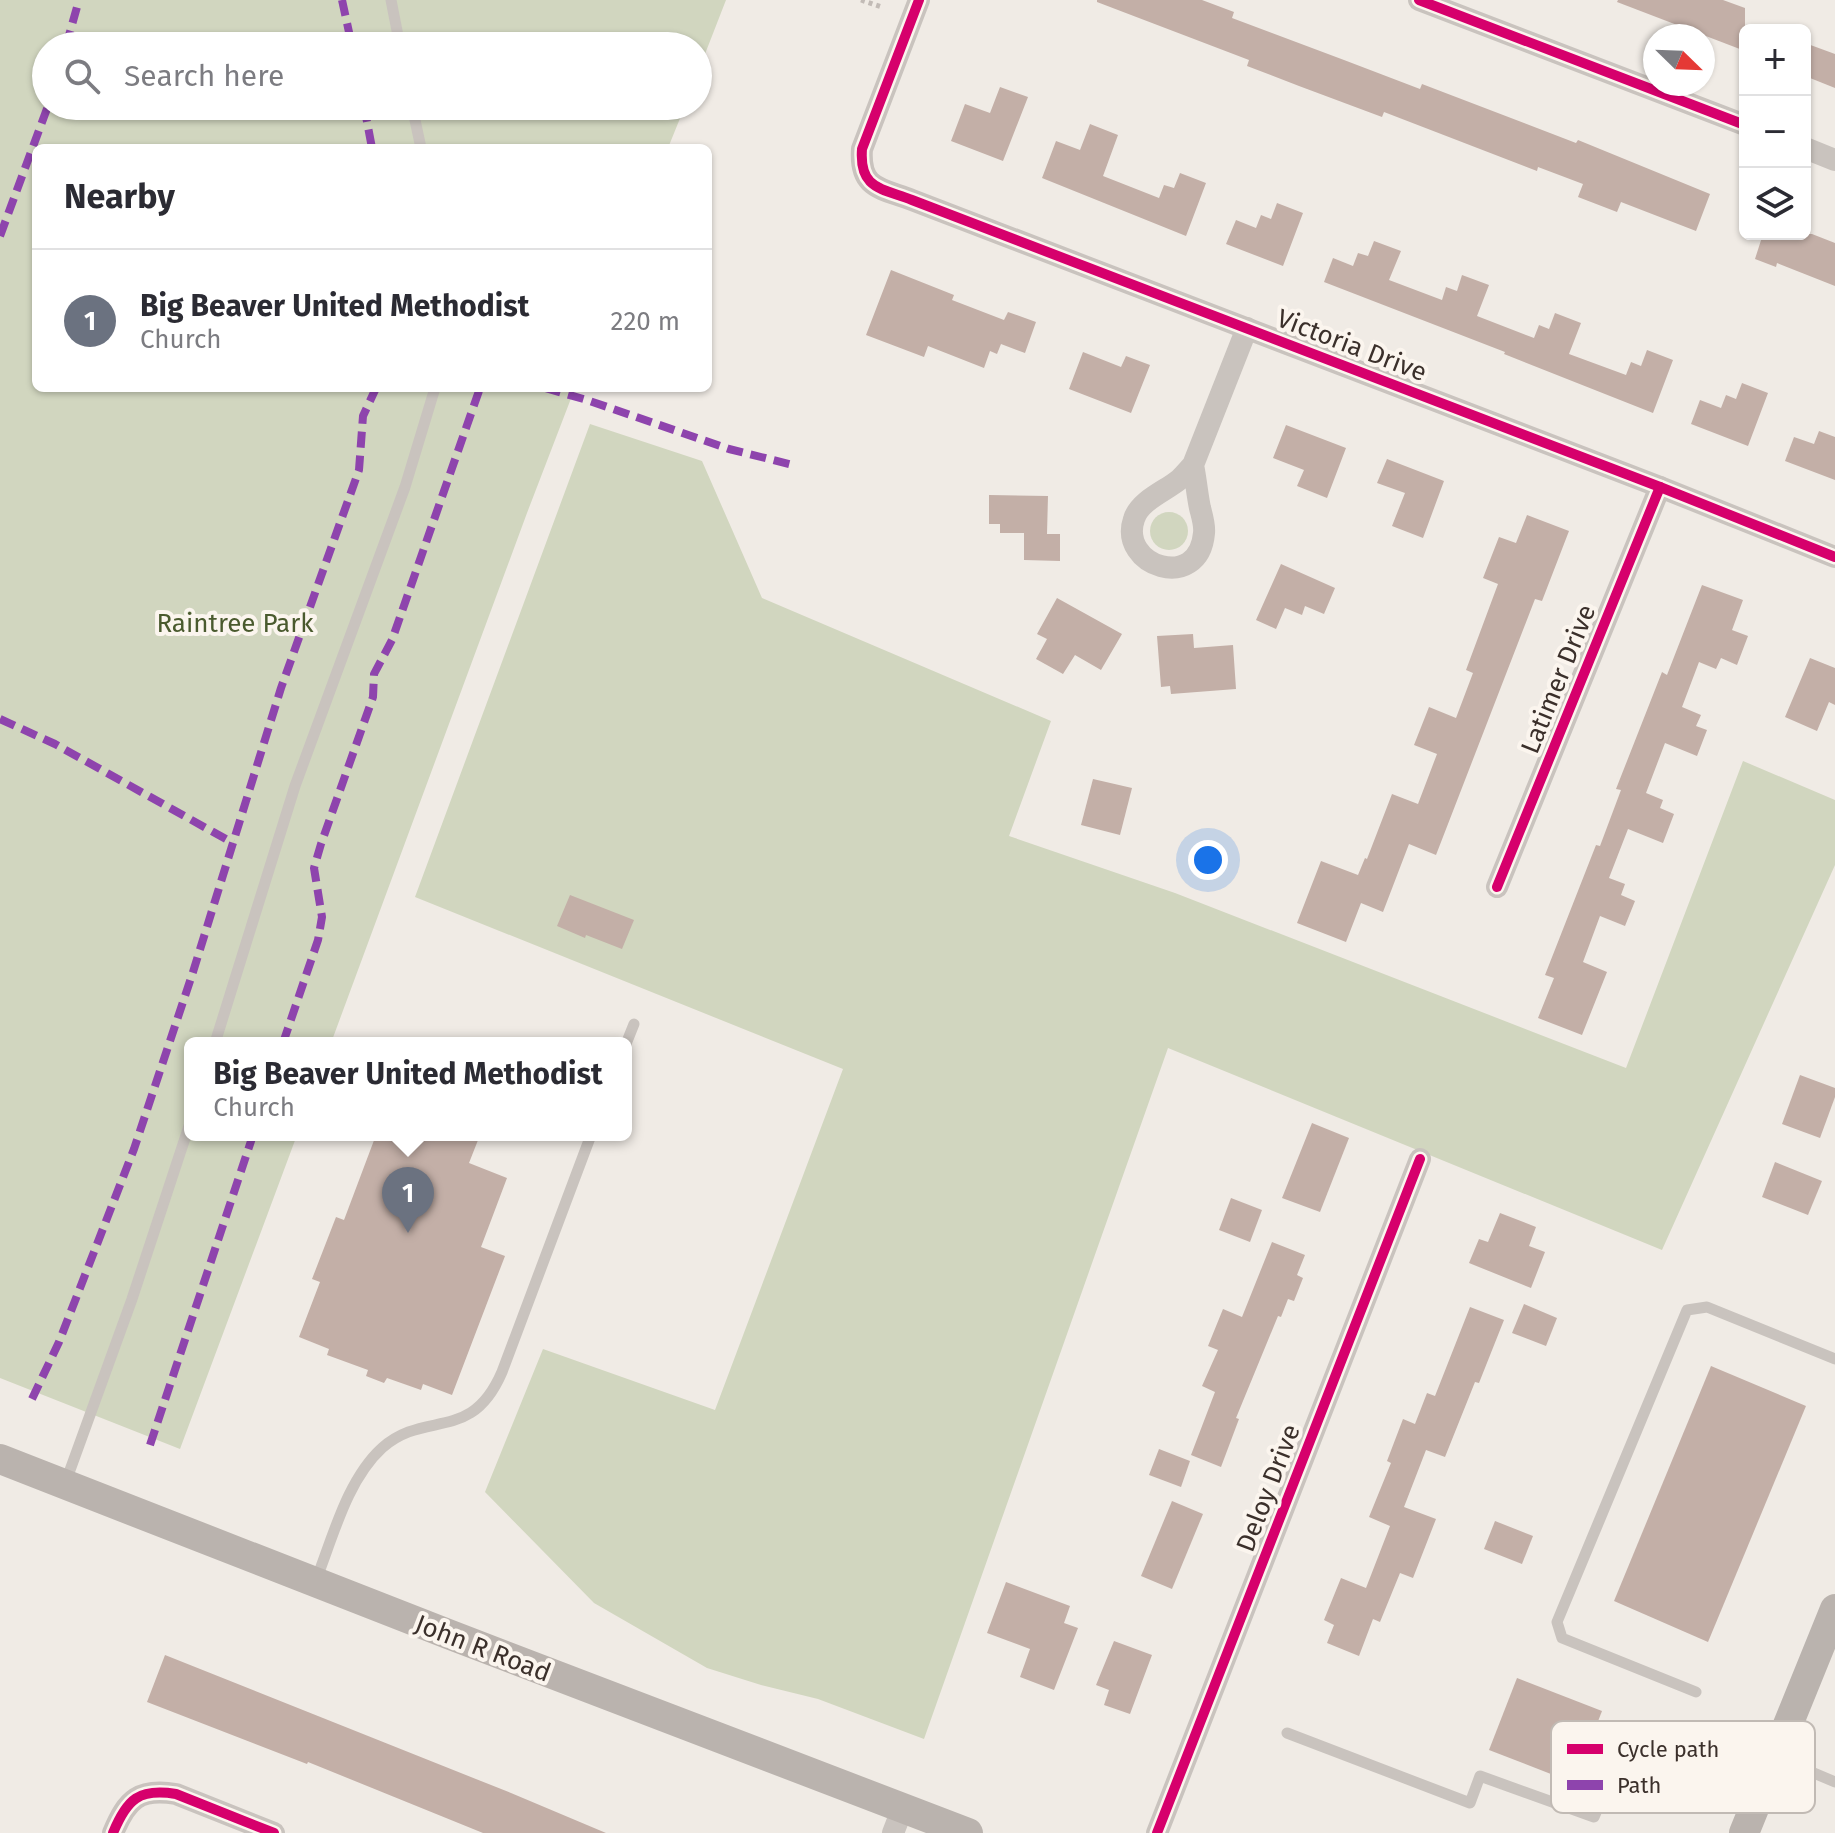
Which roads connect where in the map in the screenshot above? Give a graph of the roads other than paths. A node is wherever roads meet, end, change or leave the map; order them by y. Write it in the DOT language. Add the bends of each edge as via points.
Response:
graph roads {
  1 [pos="391,0"];
  2 [pos="919,0"];
  3 [pos="1419,0"];
  4 [pos="397,32"];
  5 [pos="415,120"];
  6 [pos="1739,123"];
  7 [pos="420,144"];
  8 [pos="1811,150"];
  9 [pos="1835,160"];
  10 [pos="1247,328"];
  11 [pos="434,392"];
  12 [pos="1193,465"];
  13 [pos="1660,487"];
  14 [pos="1835,557"];
  15 [pos="1497,887"];
  16 [pos="634,1024"];
  17 [pos="217,1037"];
  18 [pos="629,1037"];
  19 [pos="184,1141"];
  20 [pos="589,1141"];
  21 [pos="1420,1159"];
  22 [pos="1835,1359"];
  23 [pos="0,1459"];
  24 [pos="65,1484"];
  25 [pos="315,1583"];
  26 [pos="1835,1609"];
  27 [pos="1696,1692"];
  28 [pos="1790,1721"];
  29 [pos="1287,1733"];
  30 [pos="1815,1774"];
  31 [pos="1835,1782"];
  32 [pos="1551,1802"];
  33 [pos="1729,1813"];
  34 [pos="898,1820"];
  35 [pos="1749,1823"];
  36 [pos="113,1833"];
  37 [pos="274,1833"];
  38 [pos="968,1833"];
  39 [pos="1157,1833"];
  1 -- 4 [label="lane"];
  2 -- 10 [label="street, Victoria Drive" via="862,149 861,166 870,182"];
  3 -- 6 [label="street"];
  5 -- 7 [label="lane"];
  8 -- 9 [label="street"];
  10 -- 12 [label="street"];
  10 -- 13 [label="street, Victoria Drive"];
  11 -- 17 [label="lane" via="405,487 295,786"];
  13 -- 14 [label="street, Victoria Drive"];
  13 -- 15 [label="street, Latimer Drive"];
  16 -- 18 [label="lane"];
  19 -- 24 [label="lane"];
  20 -- 25 [label="lane" via="491,1394 466,1416 390,1442 365,1466"];
  21 -- 39 [label="street, Deloy Drive"];
  22 -- 27 [label="lane" via="1707,1307 1687,1310 1557,1622 1562,1638"];
  23 -- 24 [label="main road, John R Road"];
  24 -- 25 [label="main road, John R Road"];
  25 -- 34 [label="main road, John R Road"];
  26 -- 28 [label="main road"];
  29 -- 32 [label="lane" via="1470,1803 1480,1776"];
  30 -- 31 [label="lane"];
  33 -- 35 [label="lane"];
  34 -- 38 [label="main road, John R Road"];
  36 -- 37 [label="street" via="127,1805 142,1794 160,1791"];
}
